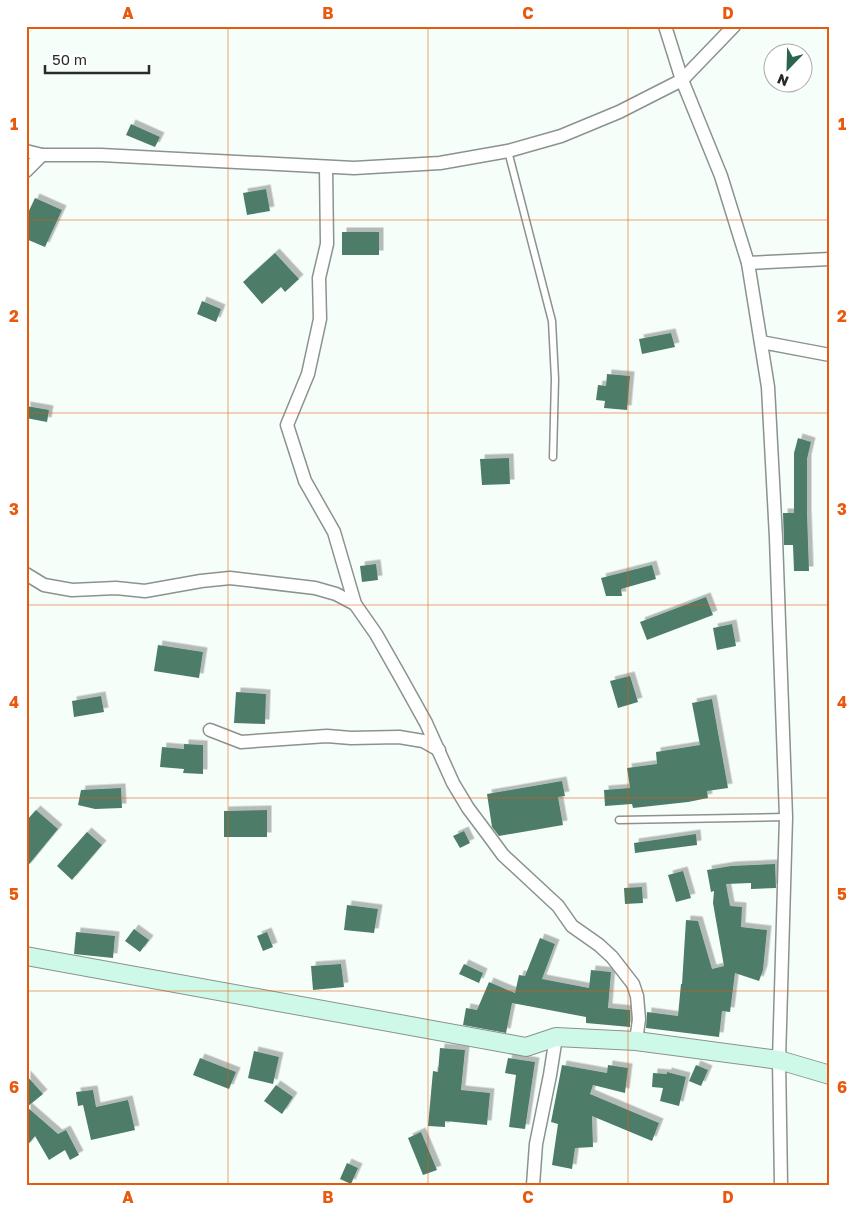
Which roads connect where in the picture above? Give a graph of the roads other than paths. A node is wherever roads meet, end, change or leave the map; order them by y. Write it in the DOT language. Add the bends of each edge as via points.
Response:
graph roads {
  1 [pos="665,26"];
  2 [pos="734,26"];
  3 [pos="682,80"];
  4 [pos="508,151"];
  5 [pos="26,152"];
  6 [pos="42,155"];
  7 [pos="326,167"];
  8 [pos="26,171"];
  9 [pos="830,259"];
  10 [pos="748,263"];
  11 [pos="761,342"];
  12 [pos="830,355"];
  13 [pos="553,457"];
  14 [pos="26,574"];
  15 [pos="355,604"];
  16 [pos="210,730"];
  17 [pos="439,750"];
  18 [pos="786,817"];
  19 [pos="619,820"];
  20 [pos="26,956"];
  21 [pos="556,1037"];
  22 [pos="636,1041"];
  23 [pos="779,1060"];
  24 [pos="830,1075"];
  25 [pos="533,1185"];
  26 [pos="781,1185"];
  1 -- 3 [label="street"];
  2 -- 3 [label="street"];
  3 -- 4 [label="street" via="603,119 561,136"];
  3 -- 10 [label="street" via="720,176"];
  4 -- 7 [label="street" via="440,163"];
  4 -- 13 [label="lane" via="552,321 555,379"];
  5 -- 6 [label="street"];
  6 -- 7 [label="street"];
  6 -- 8 [label="street"];
  7 -- 15 [label="street" via="328,244 319,278 320,320 308,374 287,424 305,481 334,532"];
  9 -- 10 [label="street"];
  10 -- 11 [label="street"];
  11 -- 12 [label="street"];
  11 -- 18 [label="street" via="769,397"];
  14 -- 15 [label="street" via="44,585 72,590 116,588 145,591 230,578 315,588"];
  15 -- 17 [label="street" via="402,678"];
  16 -- 17 [label="street" via="241,742 327,736 399,736 423,741"];
  17 -- 22 [label="street" via="468,808 503,855 558,906 572,926 612,958 632,984 639,1019"];
  18 -- 19 [label="lane"];
  18 -- 23 [label="street"];
  20 -- 21 [label="street" via="526,1047"];
  21 -- 22 [label="street"];
  21 -- 25 [label="street" via="536,1144"];
  22 -- 23 [label="street"];
  23 -- 24 [label="street"];
  23 -- 26 [label="street"];
}
